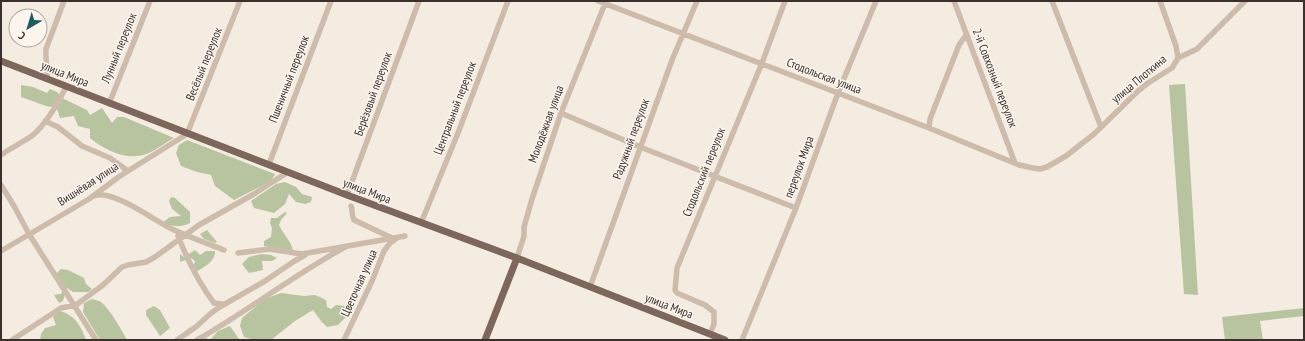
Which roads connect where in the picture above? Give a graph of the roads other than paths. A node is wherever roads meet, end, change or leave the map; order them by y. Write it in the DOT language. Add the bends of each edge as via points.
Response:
graph roads {
  1 [pos="64,1"];
  2 [pos="150,1"];
  3 [pos="240,1"];
  4 [pos="331,1"];
  5 [pos="419,1"];
  6 [pos="508,1"];
  7 [pos="598,1"];
  8 [pos="697,1"];
  9 [pos="785,1"];
  10 [pos="876,1"];
  11 [pos="954,1"];
  12 [pos="1052,1"];
  13 [pos="1160,1"];
  14 [pos="1245,1"];
  15 [pos="606,2"];
  16 [pos="683,34"];
  17 [pos="966,35"];
  18 [pos="1178,58"];
  19 [pos="1,61"];
  20 [pos="762,63"];
  21 [pos="47,78"];
  22 [pos="66,86"];
  23 [pos="838,93"];
  24 [pos="108,104"];
  25 [pos="561,113"];
  26 [pos="45,121"];
  27 [pos="1101,127"];
  28 [pos="929,128"];
  29 [pos="188,134"];
  30 [pos="640,147"];
  31 [pos="1,155"];
  32 [pos="1015,163"];
  33 [pos="268,164"];
  34 [pos="1043,168"];
  35 [pos="128,171"];
  36 [pos="288,172"];
  37 [pos="715,176"];
  38 [pos="1,185"];
  39 [pos="347,195"];
  40 [pos="88,199"];
  41 [pos="351,206"];
  42 [pos="796,208"];
  43 [pos="421,223"];
  44 [pos="173,230"];
  45 [pos="30,234"];
  46 [pos="186,234"];
  47 [pos="405,236"];
  48 [pos="395,238"];
  49 [pos="179,240"];
  50 [pos="347,246"];
  51 [pos="224,250"];
  52 [pos="1,251"];
  53 [pos="238,253"];
  54 [pos="308,253"];
  55 [pos="517,258"];
  56 [pos="590,287"];
  57 [pos="226,303"];
  58 [pos="76,305"];
  59 [pos="710,334"];
  60 [pos="12,340"];
  61 [pos="96,340"];
  62 [pos="177,340"];
  63 [pos="197,340"];
  64 [pos="344,340"];
  65 [pos="485,340"];
  66 [pos="725,340"];
  67 [pos="742,340"];
  1 -- 21 [label="street" via="46,49"];
  2 -- 24 [label="street, Лунный переулок"];
  3 -- 29 [label="street, Весёлый переулок"];
  4 -- 33 [label="street, Пшеничный переулок"];
  5 -- 39 [label="street, Берёзовый переулок"];
  6 -- 43 [label="street, Центральный переулок"];
  7 -- 15 [label="street, Стодольская улица"];
  8 -- 16 [label="street, Радужный переулок"];
  9 -- 20 [label="street, Стодольский переулок"];
  10 -- 23 [label="street, переулок Мира"];
  11 -- 17 [label="street, 2-й Совхозный переулок"];
  12 -- 27 [label="street"];
  13 -- 18 [label="street"];
  14 -- 18 [label="street, улица Плоткина" via="1197,49"];
  15 -- 16 [label="street, Стодольская улица"];
  15 -- 25 [label="street, Молодёжная улица"];
  16 -- 20 [label="street, Стодольская улица"];
  16 -- 30 [label="street, Радужный переулок"];
  17 -- 28 [label="street" via="959,45 930,119"];
  17 -- 32 [label="street, 2-й Совхозный переулок"];
  18 -- 27 [label="street, улица Плоткина" via="1172,68 1138,91"];
  19 -- 21 [label="main road, улица Мира"];
  20 -- 23 [label="street, Стодольская улица"];
  20 -- 37 [label="street, Стодольский переулок"];
  21 -- 22 [label="main road, улица Мира"];
  22 -- 24 [label="main road, улица Мира"];
  22 -- 26 [label="street"];
  23 -- 28 [label="street, Стодольская улица"];
  23 -- 42 [label="street, переулок Мира"];
  24 -- 29 [label="main road, улица Мира"];
  25 -- 30 [label="street"];
  25 -- 55 [label="street, Молодёжная улица" via="532,199"];
  26 -- 31 [label="street" via="32,135"];
  26 -- 35 [label="street" via="58,127 82,146 110,158"];
  27 -- 34 [label="street, улица Плоткина" via="1066,156"];
  28 -- 32 [label="street, Стодольская улица"];
  29 -- 33 [label="main road, улица Мира"];
  29 -- 35 [label="street, Вишнёвая улица"];
  30 -- 37 [label="street"];
  30 -- 56 [label="street, Радужный переулок"];
  32 -- 34 [label="street, Стодольская улица"];
  33 -- 36 [label="main road, улица Мира"];
  35 -- 40 [label="street, Вишнёвая улица"];
  36 -- 39 [label="main road, улица Мира"];
  36 -- 46 [label="street"];
  37 -- 42 [label="street"];
  37 -- 59 [label="street, Стодольский переулок" via="677,268 675,280 677,293 705,305 714,312 714,324"];
  38 -- 45 [label="street"];
  39 -- 43 [label="main road, улица Мира"];
  40 -- 44 [label="street" via="102,194 110,196"];
  40 -- 45 [label="street, Вишнёвая улица"];
  41 -- 48 [label="street" via="354,220"];
  42 -- 67 [label="street, переулок Мира"];
  43 -- 55 [label="main road, улица Мира"];
  44 -- 46 [label="street"];
  44 -- 49 [label="street"];
  45 -- 52 [label="street, Вишнёвая улица"];
  45 -- 58 [label="street"];
  46 -- 49 [label="street"];
  46 -- 51 [label="street"];
  47 -- 48 [label="street"];
  48 -- 50 [label="street"];
  48 -- 64 [label="street, Цветочная улица" via="384,251"];
  49 -- 57 [label="street" via="210,298 214,303"];
  49 -- 58 [label="street" via="146,262 122,267"];
  50 -- 54 [label="street"];
  50 -- 63 [label="street"];
  53 -- 54 [label="street" via="269,249 294,254"];
  54 -- 57 [label="street"];
  55 -- 56 [label="main road, улица Мира"];
  55 -- 65 [label="main road"];
  56 -- 59 [label="main road, улица Мира"];
  57 -- 62 [label="street"];
  58 -- 60 [label="street" via="61,308"];
  58 -- 61 [label="street"];
  59 -- 66 [label="main road, улица Мира"];
}
